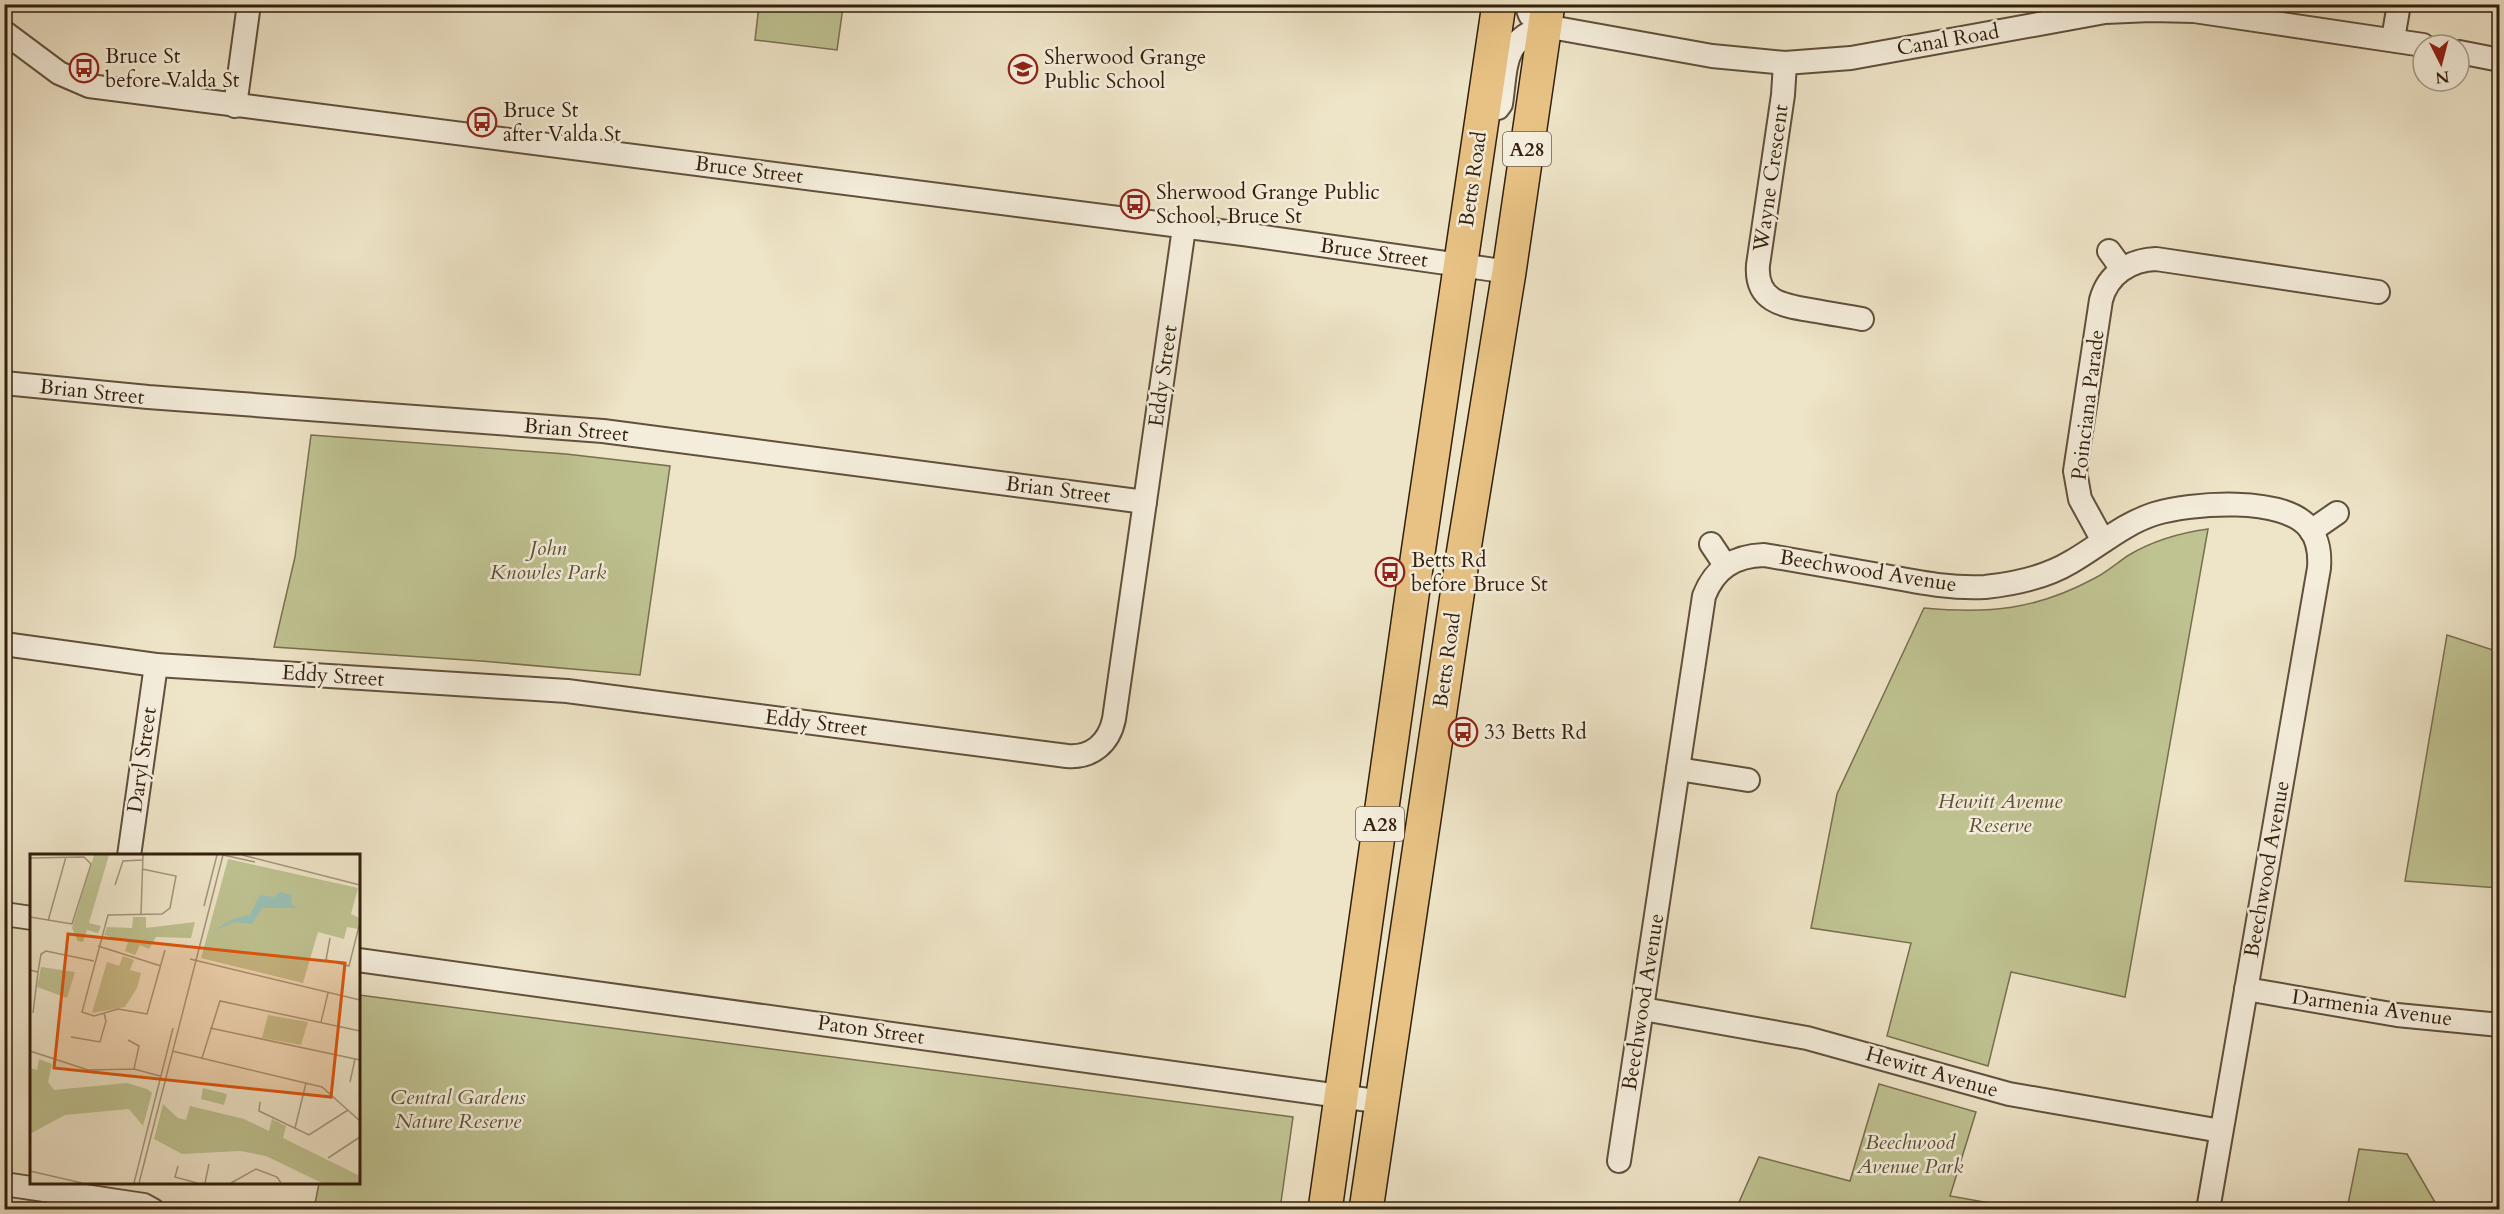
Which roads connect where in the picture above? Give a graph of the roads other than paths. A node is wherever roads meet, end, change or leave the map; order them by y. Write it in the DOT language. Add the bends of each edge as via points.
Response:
graph roads {
  1 [pos="249,4"];
  2 [pos="1499,4"];
  3 [pos="2399,4"];
  4 [pos="1540,12"];
  5 [pos="4,32"];
  6 [pos="2393,39"];
  7 [pos="2411,43"];
  8 [pos="2471,54"];
  9 [pos="2499,60"];
  10 [pos="1785,63"];
  11 [pos="235,106"];
  12 [pos="1481,131"];
  13 [pos="1184,228"];
  14 [pos="1461,266"];
  15 [pos="1509,272"];
  16 [pos="2378,292"];
  17 [pos="1862,319"];
  18 [pos="4,383"];
  19 [pos="1145,502"];
  20 [pos="2337,513"];
  21 [pos="2311,531"];
  22 [pos="2103,541"];
  23 [pos="1711,544"];
  24 [pos="1725,565"];
  25 [pos="4,644"];
  26 [pos="156,665"];
  27 [pos="1678,769"];
  28 [pos="1748,780"];
  29 [pos="129,854"];
  30 [pos="4,914"];
  31 [pos="30,918"];
  32 [pos="360,960"];
  33 [pos="2246,989"];
  34 [pos="1643,1009"];
  35 [pos="2499,1025"];
  36 [pos="1342,1096"];
  37 [pos="1383,1102"];
  38 [pos="2221,1131"];
  39 [pos="1619,1161"];
  40 [pos="4,1184"];
  41 [pos="148,1207"];
  42 [pos="1325,1209"];
  43 [pos="1366,1209"];
  44 [pos="2208,1209"];
  1 -- 11 [label="street"];
  2 -- 12 [label="highway, Betts Road / A28"];
  3 -- 6 [label="street"];
  4 -- 10 [label="street, Canal Road" via="1729,59"];
  4 -- 12 [label="street" via="1528,32 1515,42 1501,104"];
  4 -- 15 [label="highway, Betts Road / A28"];
  5 -- 11 [label="street, Bruce Street" via="59,73 89,86"];
  6 -- 7 [label="street, Canal Road"];
  6 -- 10 [label="street, Canal Road" via="2194,11 2151,10 2105,12 1851,58"];
  8 -- 9 [label="street"];
  10 -- 17 [label="street, Wayne Crescent" via="1758,296 1785,306"];
  11 -- 13 [label="street, Bruce Street"];
  12 -- 14 [label="highway, Betts Road / A28"];
  13 -- 14 [label="street, Bruce Street"];
  13 -- 19 [label="street, Eddy Street"];
  14 -- 15 [label="street, Bruce Street"];
  14 -- 36 [label="highway, Betts Road / A28"];
  15 -- 37 [label="highway, Betts Road / A28" via="1463,555"];
  16 -- 22 [label="street, Poinciana Parade" via="2156,259 2115,260 2101,300 2076,462 2080,499"];
  18 -- 19 [label="street, Brian Street" via="603,431"];
  19 -- 26 [label="street, Eddy Street" via="1112,730 1100,747 1083,756 567,691"];
  20 -- 21 [label="street"];
  21 -- 22 [label="street, Beechwood Avenue" via="2286,513 2223,503 2152,515"];
  21 -- 33 [label="street, Beechwood Avenue" via="2319,550 2319,568"];
  22 -- 24 [label="street, Beechwood Avenue" via="2055,570 2022,581 1984,587 1939,585 1764,555 1742,557"];
  23 -- 24 [label="street"];
  24 -- 27 [label="street, Beechwood Avenue" via="1704,596"];
  25 -- 26 [label="street, Eddy Street"];
  26 -- 29 [label="street, Daryl Street"];
  27 -- 28 [label="street"];
  27 -- 34 [label="street, Beechwood Avenue"];
  30 -- 31 [label="street"];
  32 -- 36 [label="street, Paton Street"];
  33 -- 35 [label="street, Darmenia Avenue" via="2397,1015"];
  33 -- 38 [label="street, Beechwood Avenue"];
  34 -- 38 [label="street, Hewitt Avenue" via="1807,1038 2009,1094"];
  34 -- 39 [label="street, Beechwood Avenue"];
  36 -- 37 [label="street, Paton Street"];
  36 -- 42 [label="highway, Betts Road / A28"];
  37 -- 43 [label="highway, Betts Road / A28"];
  38 -- 44 [label="street, Beechwood Avenue"];
  40 -- 41 [label="street"];
}
